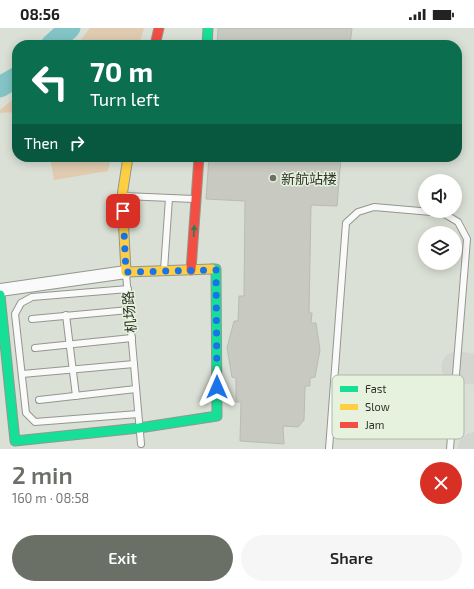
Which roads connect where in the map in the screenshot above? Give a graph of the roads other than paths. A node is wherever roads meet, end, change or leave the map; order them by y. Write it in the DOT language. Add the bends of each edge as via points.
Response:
graph roads {
  1 [pos="159,28"];
  2 [pos="208,28"];
  3 [pos="156,40"];
  4 [pos="207,40"];
  5 [pos="127,162"];
  6 [pos="199,162"];
  7 [pos="122,196"];
  8 [pos="169,198"];
  9 [pos="196,199"];
  10 [pos="191,270"];
  11 [pos="164,271"];
  12 [pos="126,272"];
  13 [pos="128,289"];
  14 [pos="0,290"];
  15 [pos="0,295"];
  16 [pos="129,310"];
  17 [pos="66,315"];
  18 [pos="32,318"];
  19 [pos="132,338"];
  20 [pos="70,344"];
  21 [pos="35,348"];
  22 [pos="134,364"];
  23 [pos="73,370"];
  24 [pos="22,374"];
  25 [pos="335,375"];
  26 [pos="456,375"];
  27 [pos="4,378"];
  28 [pos="136,389"];
  29 [pos="76,396"];
  30 [pos="39,400"];
  31 [pos="332,409"];
  32 [pos="138,414"];
  33 [pos="139,428"];
  34 [pos="451,439"];
  35 [pos="141,444"];
  36 [pos="329,449"];
  37 [pos="450,449"];
  1 -- 3 [label="street"];
  2 -- 4 [label="street"];
  5 -- 7 [label="street, 机场路"];
  6 -- 9 [label="street"];
  7 -- 8 [label="lane"];
  7 -- 12 [label="street, 机场路"];
  8 -- 9 [label="lane"];
  8 -- 11 [label="lane"];
  10 -- 9 [label="street, one-way"];
  10 -- 11 [label="street"];
  10 -- 33 [label="street" via="216,270 217,416"];
  11 -- 12 [label="street"];
  12 -- 13 [label="lane, 机场路"];
  12 -- 14 [label="street"];
  13 -- 16 [label="lane, 机场路"];
  13 -- 24 [label="lane" via="32,297 21,303 15,314"];
  15 -- 27 [label="street"];
  16 -- 17 [label="lane"];
  16 -- 19 [label="lane, 机场路"];
  17 -- 18 [label="lane"];
  17 -- 20 [label="lane"];
  19 -- 20 [label="lane"];
  19 -- 22 [label="lane, 机场路"];
  20 -- 21 [label="lane"];
  20 -- 23 [label="lane"];
  22 -- 23 [label="lane"];
  22 -- 28 [label="lane, 机场路"];
  23 -- 24 [label="lane"];
  23 -- 29 [label="lane"];
  24 -- 32 [label="lane" via="26,413 36,422"];
  25 -- 26 [label="lane" via="346,224 358,212 374,207 443,213 458,222 467,239"];
  27 -- 33 [label="street" via="15,441"];
  28 -- 29 [label="lane"];
  28 -- 32 [label="lane, 机场路"];
  29 -- 30 [label="lane"];
  31 -- 36 [label="lane"];
  32 -- 33 [label="lane, 机场路"];
  33 -- 35 [label="lane, 机场路"];
  34 -- 37 [label="lane"];
}
